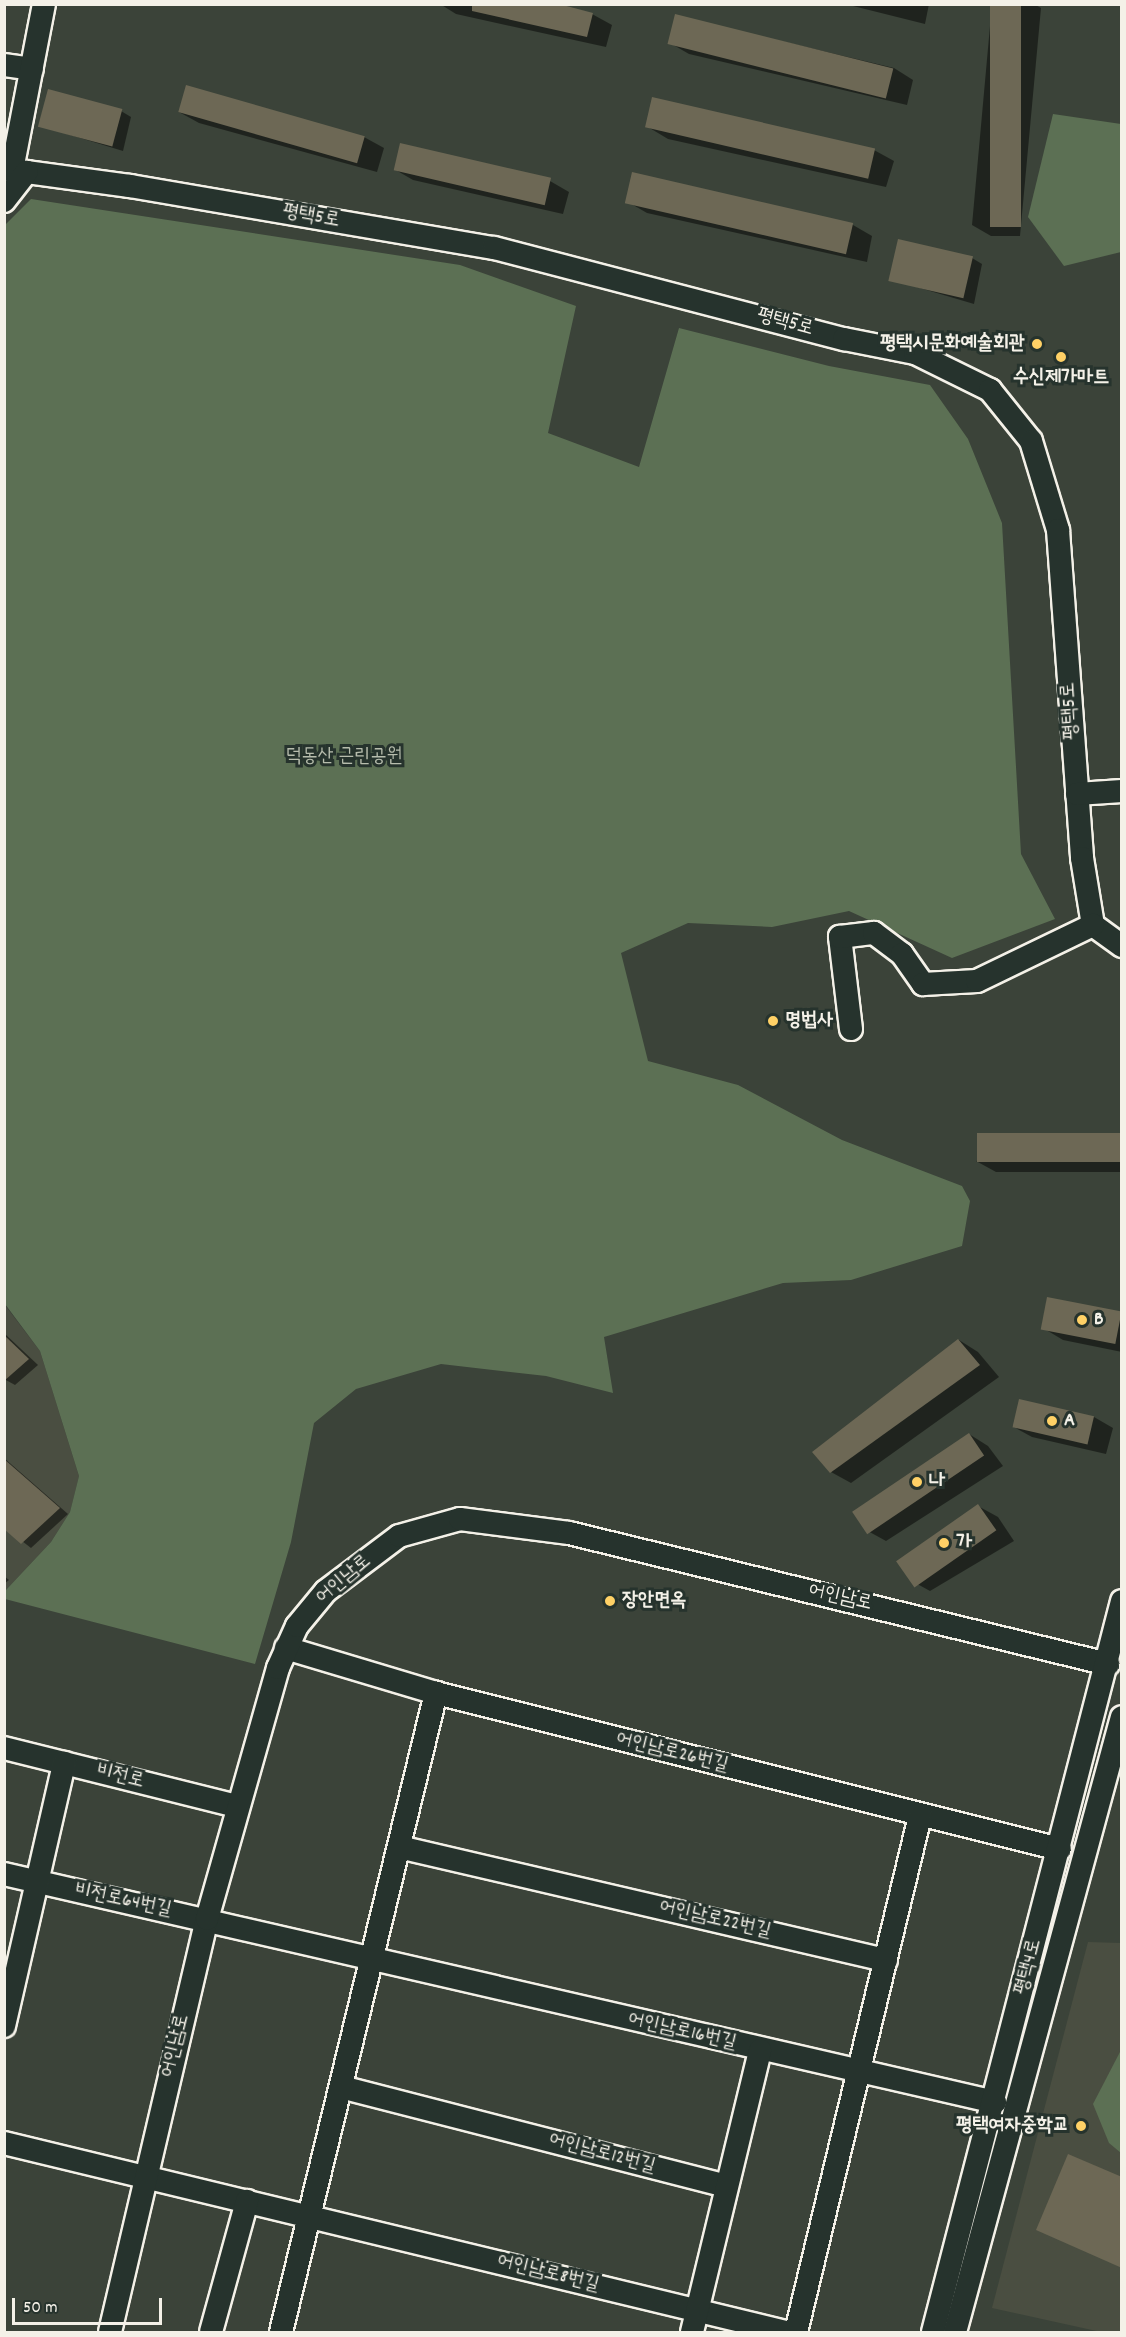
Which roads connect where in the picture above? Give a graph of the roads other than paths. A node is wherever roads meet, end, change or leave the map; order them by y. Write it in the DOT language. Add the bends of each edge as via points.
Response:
graph roads {
  1 [pos="44,4"];
  2 [pos="4,65"];
  3 [pos="32,69"];
  4 [pos="15,171"];
  5 [pos="4,201"];
  6 [pos="1122,791"];
  7 [pos="1077,794"];
  8 [pos="1093,925"];
  9 [pos="1122,946"];
  10 [pos="851,1029"];
  11 [pos="1122,1601"];
  12 [pos="286,1648"];
  13 [pos="1108,1664"];
  14 [pos="436,1693"];
  15 [pos="1122,1717"];
  16 [pos="4,1748"];
  17 [pos="64,1763"];
  18 [pos="237,1806"];
  19 [pos="920,1816"];
  20 [pos="399,1847"];
  21 [pos="1059,1849"];
  22 [pos="4,1874"];
  23 [pos="38,1883"];
  24 [pos="207,1918"];
  25 [pos="370,1958"];
  26 [pos="886,1960"];
  27 [pos="4,2026"];
  28 [pos="760,2050"];
  29 [pos="860,2074"];
  30 [pos="341,2087"];
  31 [pos="995,2102"];
  32 [pos="4,2143"];
  33 [pos="145,2177"];
  34 [pos="726,2186"];
  35 [pos="247,2201"];
  36 [pos="309,2217"];
  37 [pos="697,2310"];
  38 [pos="285,2331"];
  39 [pos="110,2332"];
  40 [pos="211,2332"];
  41 [pos="692,2332"];
  42 [pos="786,2332"];
  43 [pos="796,2332"];
  44 [pos="933,2332"];
  45 [pos="954,2332"];
  1 -- 3 [label="street"];
  2 -- 3 [label="street"];
  3 -- 4 [label="street"];
  4 -- 5 [label="street"];
  4 -- 7 [label="street, 평택5로" via="494,248 915,353 990,390 1031,441 1058,530"];
  6 -- 7 [label="street"];
  7 -- 8 [label="street, 평택5로"];
  8 -- 9 [label="street"];
  8 -- 10 [label="street" via="977,981 923,984 902,954 874,933 840,937"];
  11 -- 13 [label="street, 평택4로"];
  12 -- 13 [label="street, 어인남로" via="297,1626 326,1590 399,1536 460,1519 569,1533"];
  12 -- 14 [label="street, 어인남로26번길"];
  12 -- 18 [label="street, 어인남로"];
  13 -- 21 [label="street, 평택4로"];
  14 -- 19 [label="street, 어인남로26번길"];
  14 -- 20 [label="street"];
  15 -- 45 [label="street, 평택4로"];
  16 -- 17 [label="street, 비전로"];
  17 -- 18 [label="street, 비전로"];
  17 -- 23 [label="street"];
  18 -- 24 [label="street, 어인남로"];
  19 -- 21 [label="street, 어인남로26번길"];
  19 -- 26 [label="street"];
  20 -- 25 [label="street"];
  20 -- 26 [label="street, 어인남로22번길"];
  21 -- 31 [label="street, 평택4로"];
  22 -- 23 [label="street, 비전로64번길"];
  23 -- 24 [label="street, 비전로64번길"];
  23 -- 27 [label="street"];
  24 -- 25 [label="street, 어인남로16번길"];
  24 -- 33 [label="street, 어인남로"];
  25 -- 28 [label="street, 어인남로16번길"];
  25 -- 30 [label="street"];
  26 -- 29 [label="street"];
  28 -- 29 [label="street, 어인남로16번길"];
  28 -- 34 [label="street"];
  29 -- 31 [label="street, 어인남로16번길"];
  29 -- 43 [label="street"];
  30 -- 34 [label="street, 어인남로12번길"];
  30 -- 36 [label="street"];
  31 -- 44 [label="street, 평택4로"];
  32 -- 33 [label="street"];
  33 -- 35 [label="street, 어인남로8번길"];
  33 -- 39 [label="street, 어인남로"];
  34 -- 37 [label="street"];
  35 -- 36 [label="street, 어인남로8번길"];
  35 -- 40 [label="street"];
  36 -- 37 [label="street, 어인남로8번길"];
  36 -- 38 [label="street"];
  37 -- 41 [label="street"];
  37 -- 42 [label="street, 어인남로8번길"];
}
